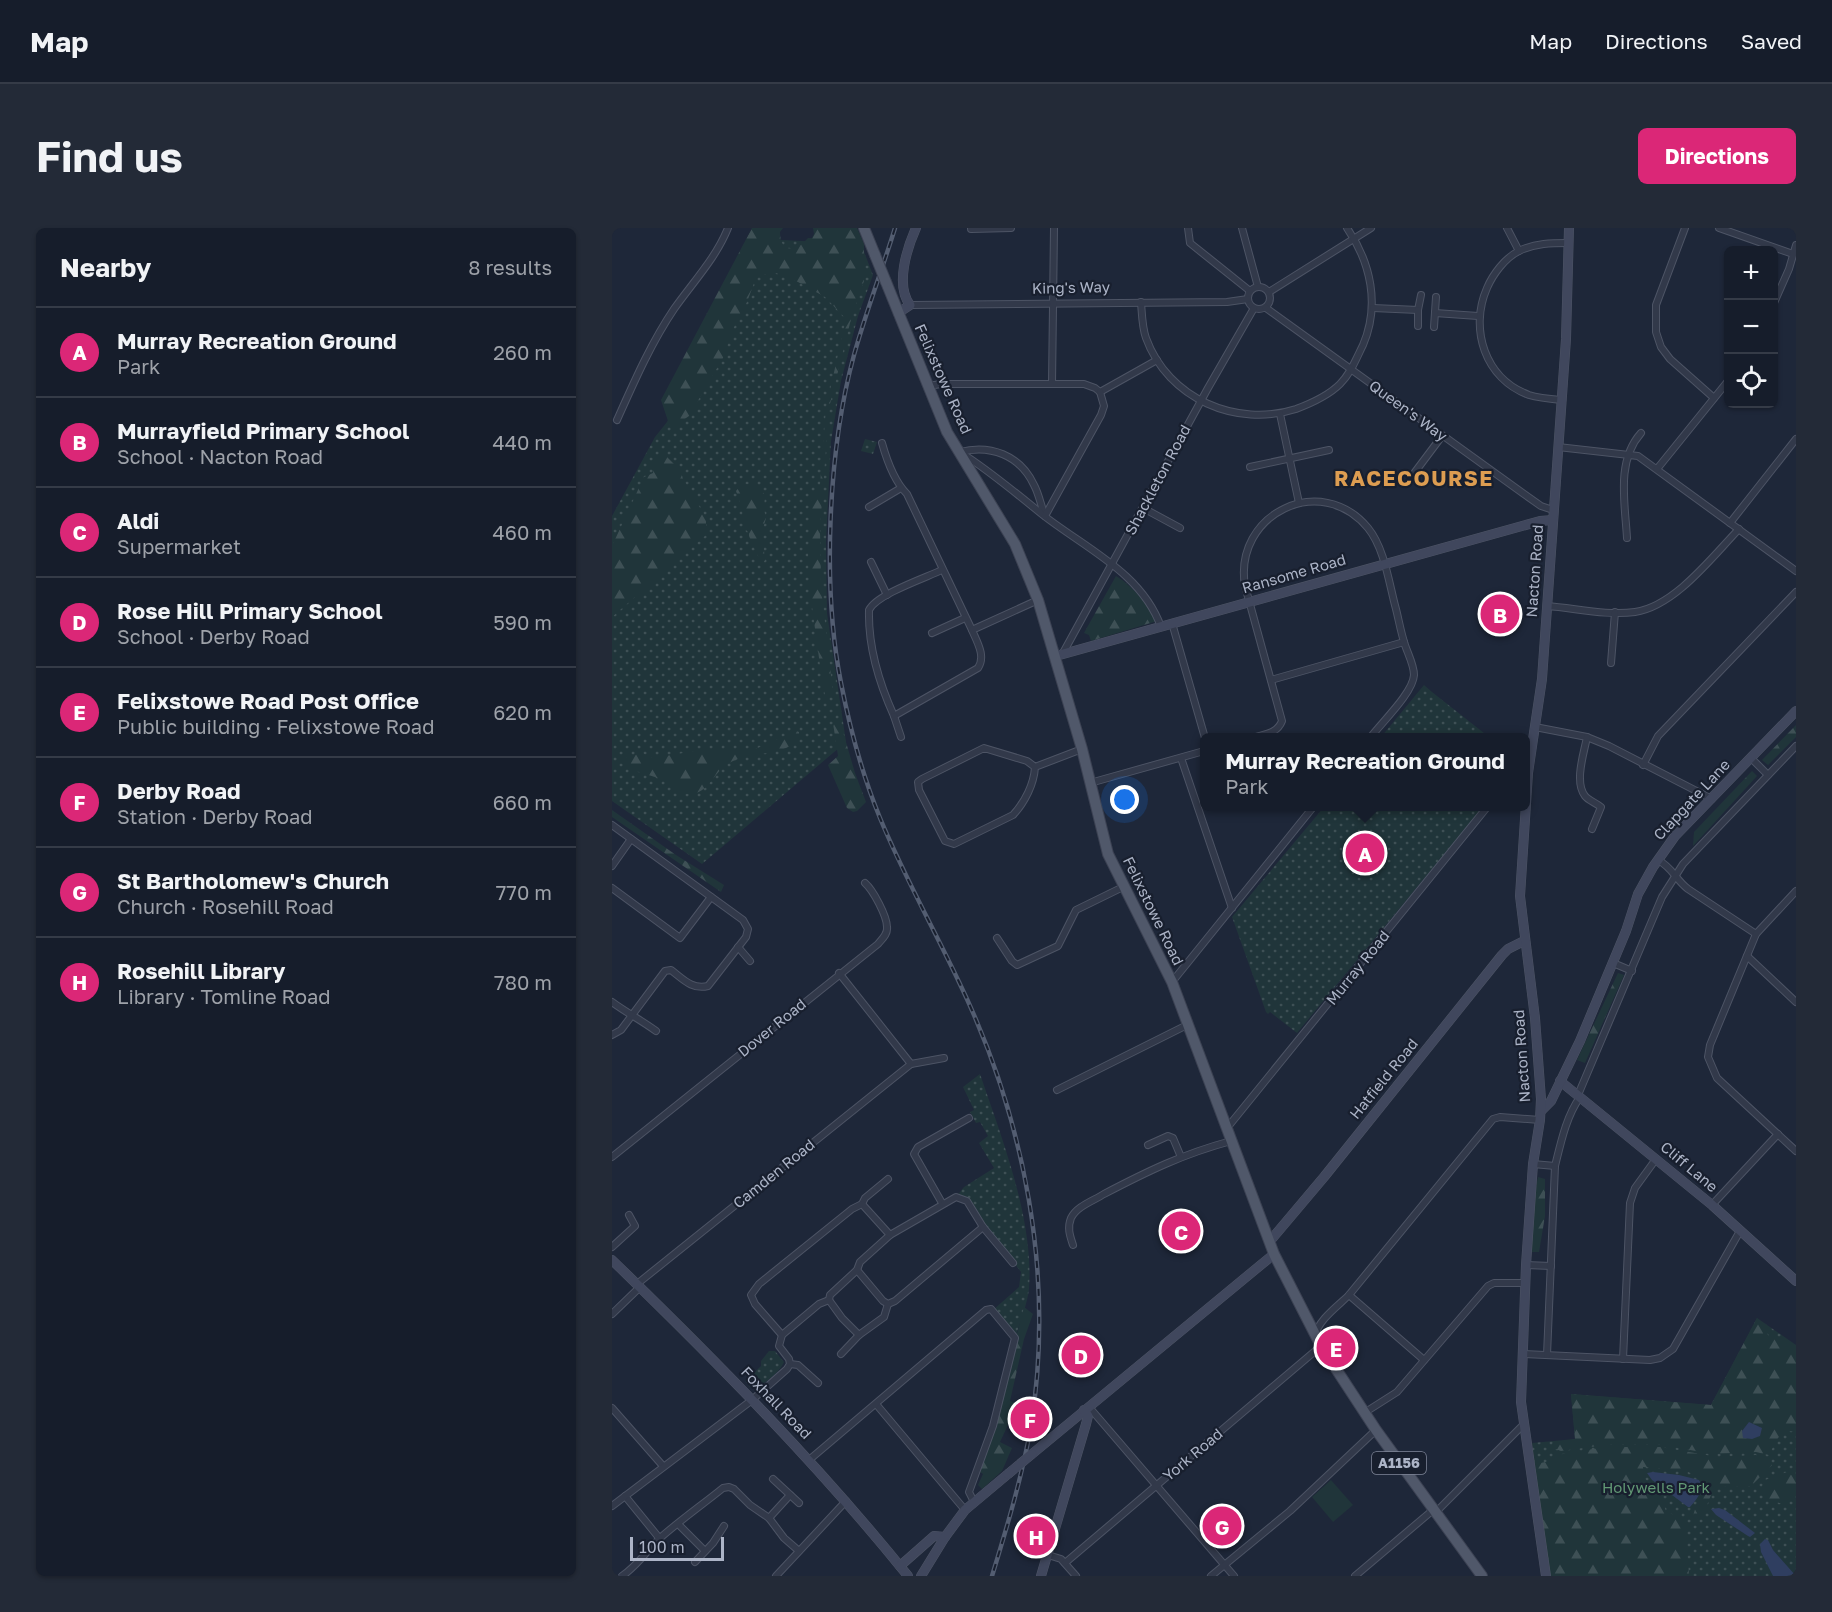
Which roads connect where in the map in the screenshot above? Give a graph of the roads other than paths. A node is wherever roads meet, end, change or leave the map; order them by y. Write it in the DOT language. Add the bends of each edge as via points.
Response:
graph roads {
  1 [pos="728,228"];
  2 [pos="864,228"];
  3 [pos="916,228"];
  4 [pos="1011,228"];
  5 [pos="1054,228"];
  6 [pos="1188,228"];
  7 [pos="1242,228"];
  8 [pos="1347,228"];
  9 [pos="1371,228"];
  10 [pos="1507,228"];
  11 [pos="1569,228"];
  12 [pos="1685,228"];
  13 [pos="1719,228"];
  14 [pos="971,229"];
  15 [pos="1354,239"];
  16 [pos="1569,243"];
  17 [pos="1796,245"];
  18 [pos="1519,251"];
  19 [pos="1793,254"];
  20 [pos="903,279"];
  21 [pos="886,285"];
  22 [pos="1258,286"];
  23 [pos="1250,291"];
  24 [pos="1269,292"];
  25 [pos="1421,295"];
  26 [pos="1436,297"];
  27 [pos="1248,299"];
  28 [pos="1774,300"];
  29 [pos="1141,302"];
  30 [pos="1053,303"];
  31 [pos="910,305"];
  32 [pos="1254,308"];
  33 [pos="1266,308"];
  34 [pos="1373,308"];
  35 [pos="1418,310"];
  36 [pos="898,313"];
  37 [pos="1436,313"];
  38 [pos="1478,316"];
  39 [pos="1418,326"];
  40 [pos="1434,327"];
  41 [pos="1157,360"];
  42 [pos="1352,369"];
  43 [pos="1052,384"];
  44 [pos="928,386"];
  45 [pos="1724,386"];
  46 [pos="1100,392"];
  47 [pos="1714,398"];
  48 [pos="1561,400"];
  49 [pos="1200,401"];
  50 [pos="1280,414"];
  51 [pos="617,420"];
  52 [pos="1641,433"];
  53 [pos="1442,436"];
  54 [pos="1796,439"];
  55 [pos="882,443"];
  56 [pos="1558,447"];
  57 [pos="1329,450"];
  58 [pos="960,452"];
  59 [pos="1628,453"];
  60 [pos="1289,459"];
  61 [pos="1250,467"];
  62 [pos="1657,469"];
  63 [pos="1415,472"];
  64 [pos="901,488"];
  65 [pos="1299,503"];
  66 [pos="1541,506"];
  67 [pos="869,507"];
  68 [pos="1143,508"];
  69 [pos="1553,510"];
  70 [pos="1045,516"];
  71 [pos="1553,520"];
  72 [pos="1540,521"];
  73 [pos="1730,523"];
  74 [pos="1180,528"];
  75 [pos="1739,529"];
  76 [pos="1627,538"];
  77 [pos="871,562"];
  78 [pos="1384,564"];
  79 [pos="1112,565"];
  80 [pos="942,570"];
  81 [pos="1796,571"];
  82 [pos="1796,592"];
  83 [pos="887,596"];
  84 [pos="1038,600"];
  85 [pos="1250,601"];
  86 [pos="1547,606"];
  87 [pos="1615,612"];
  88 [pos="965,618"];
  89 [pos="1172,623"];
  90 [pos="1161,627"];
  91 [pos="972,630"];
  92 [pos="932,633"];
  93 [pos="1404,642"];
  94 [pos="1059,654"];
  95 [pos="1611,663"];
  96 [pos="1271,680"];
  97 [pos="1796,711"];
  98 [pos="894,716"];
  99 [pos="1535,727"];
  100 [pos="1203,733"];
  101 [pos="1266,733"];
  102 [pos="1374,733"];
  103 [pos="901,737"];
  104 [pos="1587,737"];
  105 [pos="1796,746"];
  106 [pos="1082,749"];
  107 [pos="1200,752"];
  108 [pos="1530,756"];
  109 [pos="1181,758"];
  110 [pos="1751,758"];
  111 [pos="1643,765"];
  112 [pos="1035,767"];
  113 [pos="1768,775"];
  114 [pos="1090,783"];
  115 [pos="1712,799"];
  116 [pos="1311,811"];
  117 [pos="1485,811"];
  118 [pos="1525,811"];
  119 [pos="612,825"];
  120 [pos="1592,829"];
  121 [pos="631,838"];
  122 [pos="1658,860"];
  123 [pos="612,866"];
  124 [pos="1675,875"];
  125 [pos="865,883"];
  126 [pos="1123,886"];
  127 [pos="612,888"];
  128 [pos="1796,891"];
  129 [pos="711,897"];
  130 [pos="1232,908"];
  131 [pos="1756,934"];
  132 [pos="997,938"];
  133 [pos="1524,941"];
  134 [pos="738,947"];
  135 [pos="1746,956"];
  136 [pos="750,961"];
  137 [pos="1613,963"];
  138 [pos="1632,970"];
  139 [pos="839,973"];
  140 [pos="1172,982"];
  141 [pos="612,1002"];
  142 [pos="1796,1002"];
  143 [pos="632,1017"];
  144 [pos="1189,1024"];
  145 [pos="656,1031"];
  146 [pos="612,1035"];
  147 [pos="944,1058"];
  148 [pos="911,1064"];
  149 [pos="1560,1081"];
  150 [pos="1057,1090"];
  151 [pos="1579,1096"];
  152 [pos="1541,1116"];
  153 [pos="969,1118"];
  154 [pos="1227,1128"];
  155 [pos="1778,1134"];
  156 [pos="1232,1141"];
  157 [pos="1148,1145"];
  158 [pos="1796,1151"];
  159 [pos="612,1156"];
  160 [pos="1181,1157"];
  161 [pos="1656,1159"];
  162 [pos="1533,1164"];
  163 [pos="1555,1166"];
  164 [pos="888,1179"];
  165 [pos="942,1203"];
  166 [pos="862,1204"];
  167 [pos="1712,1205"];
  168 [pos="629,1215"];
  169 [pos="983,1227"];
  170 [pos="1740,1231"];
  171 [pos="890,1235"];
  172 [pos="1270,1241"];
  173 [pos="1073,1245"];
  174 [pos="612,1247"];
  175 [pos="1274,1254"];
  176 [pos="612,1260"];
  177 [pos="1013,1263"];
  178 [pos="1526,1265"];
  179 [pos="1551,1266"];
  180 [pos="857,1270"];
  181 [pos="1796,1281"];
  182 [pos="1525,1283"];
  183 [pos="638,1286"];
  184 [pos="1349,1295"];
  185 [pos="829,1300"];
  186 [pos="888,1305"];
  187 [pos="612,1314"];
  188 [pos="1323,1322"];
  189 [pos="782,1335"];
  190 [pos="859,1335"];
  191 [pos="1315,1336"];
  192 [pos="841,1354"];
  193 [pos="1522,1354"];
  194 [pos="1547,1355"];
  195 [pos="1623,1359"];
  196 [pos="1424,1360"];
  197 [pos="790,1364"];
  198 [pos="818,1383"];
  199 [pos="752,1400"];
  200 [pos="876,1404"];
  201 [pos="612,1408"];
  202 [pos="1086,1408"];
  203 [pos="1364,1413"];
  204 [pos="1523,1425"];
  205 [pos="1376,1430"];
  206 [pos="809,1460"];
  207 [pos="663,1466"];
  208 [pos="773,1479"];
  209 [pos="1157,1486"];
  210 [pos="790,1495"];
  211 [pos="625,1496"];
  212 [pos="846,1501"];
  213 [pos="974,1502"];
  214 [pos="799,1503"];
  215 [pos="612,1506"];
  216 [pos="964,1510"];
  217 [pos="1433,1511"];
  218 [pos="769,1518"];
  219 [pos="678,1524"];
  220 [pos="724,1526"];
  221 [pos="945,1537"];
  222 [pos="660,1539"];
  223 [pos="705,1551"];
  224 [pos="799,1551"];
  225 [pos="1048,1555"];
  226 [pos="695,1562"];
  227 [pos="1065,1563"];
  228 [pos="1224,1565"];
  229 [pos="900,1566"];
  230 [pos="633,1569"];
  231 [pos="1479,1575"];
  232 [pos="622,1576"];
  233 [pos="639,1576"];
  234 [pos="776,1576"];
  235 [pos="908,1576"];
  236 [pos="921,1576"];
  237 [pos="1041,1576"];
  238 [pos="1076,1576"];
  239 [pos="1211,1576"];
  240 [pos="1234,1576"];
  241 [pos="1355,1576"];
  242 [pos="1546,1576"];
  1 -- 51 [label="street" via="656,339"];
  2 -- 21 [label="main road, Felixstowe Road / A1156, bridge"];
  3 -- 20 [label="street"];
  4 -- 14 [label="street"];
  5 -- 30 [label="street"];
  6 -- 23 [label="street" via="1190,243"];
  7 -- 22 [label="street"];
  8 -- 15 [label="street"];
  9 -- 15 [label="street"];
  10 -- 18 [label="street"];
  11 -- 16 [label="street, Nacton Road"];
  12 -- 47 [label="street" via="1656,305 1656,332 1670,358"];
  13 -- 19 [label="street"];
  15 -- 24 [label="street"];
  15 -- 34 [label="street" via="1369,273"];
  16 -- 18 [label="street" via="1541,244"];
  16 -- 48 [label="street, Nacton Road"];
  17 -- 19 [label="street"];
  18 -- 38 [label="street" via="1493,277"];
  19 -- 28 [label="street"];
  20 -- 21 [label="street"];
  20 -- 31 [label="street"];
  21 -- 36 [label="main road, Felixstowe Road / A1156"];
  22 -- 23 [label="street"];
  22 -- 24 [label="street"];
  23 -- 27 [label="street"];
  24 -- 33 [label="street"];
  25 -- 35 [label="street"];
  26 -- 37 [label="street"];
  27 -- 29 [label="street, King's Way"];
  27 -- 32 [label="street"];
  29 -- 30 [label="street, King's Way"];
  29 -- 41 [label="street" via="1146,338"];
  30 -- 31 [label="street, King's Way"];
  30 -- 43 [label="street"];
  31 -- 36 [label="street"];
  32 -- 33 [label="street"];
  32 -- 49 [label="street, Shackleton Road"];
  33 -- 42 [label="street, Queen's Way"];
  34 -- 35 [label="street"];
  34 -- 42 [label="street" via="1368,333"];
  35 -- 39 [label="street"];
  36 -- 44 [label="main road, Felixstowe Road / A1156"];
  37 -- 38 [label="street"];
  37 -- 40 [label="street"];
  38 -- 48 [label="street" via="1487,355 1502,377 1528,394"];
  41 -- 46 [label="street"];
  41 -- 49 [label="street"];
  42 -- 50 [label="street" via="1326,394"];
  42 -- 53 [label="street, Queen's Way"];
  43 -- 44 [label="street"];
  43 -- 46 [label="street" via="1084,384"];
  44 -- 58 [label="main road, Felixstowe Road / A1156"];
  45 -- 47 [label="street"];
  46 -- 70 [label="street" via="1104,406 1101,415"];
  47 -- 62 [label="street"];
  48 -- 56 [label="street, Nacton Road"];
  49 -- 50 [label="street" via="1234,413"];
  49 -- 68 [label="street, Shackleton Road"];
  50 -- 60 [label="street"];
  52 -- 59 [label="street"];
  53 -- 63 [label="street"];
  53 -- 66 [label="street, Queen's Way"];
  54 -- 73 [label="street"];
  55 -- 64 [label="street"];
  56 -- 59 [label="street"];
  56 -- 69 [label="street, Nacton Road"];
  57 -- 60 [label="street"];
  58 -- 70 [label="street"];
  58 -- 70 [label="street" via="984,449 1012,459 1035,485"];
  58 -- 84 [label="main road, Felixstowe Road / A1156" via="1015,544"];
  59 -- 62 [label="street"];
  59 -- 76 [label="street" via="1623,477"];
  60 -- 61 [label="street"];
  60 -- 65 [label="street"];
  62 -- 73 [label="street"];
  64 -- 67 [label="street"];
  64 -- 80 [label="street"];
  65 -- 78 [label="street" via="1332,504 1356,516 1376,541"];
  65 -- 85 [label="street" via="1268,519 1254,536 1243,573"];
  66 -- 69 [label="street, Queen's Way"];
  66 -- 72 [label="street"];
  68 -- 74 [label="street"];
  68 -- 79 [label="street, Shackleton Road"];
  69 -- 71 [label="street, Nacton Road"];
  70 -- 79 [label="street"];
  71 -- 72 [label="street, Ransome Road"];
  71 -- 86 [label="street, Nacton Road"];
  72 -- 78 [label="street, Ransome Road"];
  73 -- 75 [label="street"];
  75 -- 81 [label="street"];
  75 -- 87 [label="street" via="1674,596 1652,608"];
  77 -- 83 [label="street"];
  78 -- 85 [label="street, Ransome Road"];
  78 -- 93 [label="street"];
  79 -- 90 [label="street" via="1141,590"];
  79 -- 94 [label="street, Shackleton Road"];
  80 -- 83 [label="street"];
  80 -- 88 [label="street"];
  82 -- 111 [label="street" via="1658,736"];
  83 -- 98 [label="street" via="872,605 869,617 882,692"];
  84 -- 91 [label="street"];
  84 -- 94 [label="main road, Felixstowe Road / A1156"];
  85 -- 89 [label="street, Ransome Road"];
  85 -- 96 [label="street"];
  86 -- 87 [label="street"];
  86 -- 99 [label="street, Nacton Road"];
  87 -- 95 [label="street"];
  88 -- 91 [label="street"];
  88 -- 92 [label="street"];
  89 -- 90 [label="street, Ransome Road"];
  89 -- 100 [label="street"];
  90 -- 94 [label="street, Ransome Road"];
  91 -- 98 [label="street" via="982,655 978,668"];
  93 -- 96 [label="street"];
  93 -- 102 [label="street" via="1414,669 1413,678"];
  94 -- 106 [label="main road, Felixstowe Road / A1156"];
  96 -- 101 [label="street" via="1282,721 1278,729"];
  97 -- 110 [label="street, Clapgate Lane"];
  98 -- 103 [label="street"];
  99 -- 104 [label="street"];
  99 -- 108 [label="street, Nacton Road"];
  104 -- 111 [label="street"];
  104 -- 120 [label="street" via="1581,789 1585,797 1601,807"];
  105 -- 113 [label="street"];
  106 -- 112 [label="street"];
  106 -- 114 [label="main road, Felixstowe Road / A1156"];
  107 -- 109 [label="street"];
  109 -- 114 [label="street"];
  109 -- 130 [label="street"];
  110 -- 113 [label="street, Clapgate Lane"];
  110 -- 115 [label="street, Clapgate Lane"];
  111 -- 115 [label="street"];
  112 -- 112 [label="street" via="1034,778 1013,815 954,844 945,841 919,790 922,778 984,748"];
  113 -- 124 [label="street"];
  114 -- 126 [label="main road, Felixstowe Road / A1156" via="1108,854"];
  115 -- 122 [label="street, Clapgate Lane"];
  116 -- 130 [label="street"];
  117 -- 154 [label="street, Murray Road"];
  118 -- 133 [label="street, Nacton Road" via="1520,896"];
  119 -- 121 [label="street"];
  121 -- 123 [label="street"];
  121 -- 129 [label="street"];
  122 -- 124 [label="street"];
  122 -- 137 [label="street, Clapgate Lane" via="1638,894"];
  124 -- 131 [label="street" via="1688,889"];
  124 -- 138 [label="street"];
  125 -- 139 [label="street, Dover Road" via="876,897 888,928 878,944"];
  126 -- 132 [label="street" via="1076,910 1058,946 1017,965"];
  126 -- 140 [label="main road, Felixstowe Road / A1156"];
  127 -- 129 [label="street" via="680,939"];
  128 -- 131 [label="street"];
  129 -- 134 [label="street" via="747,925 748,933"];
  130 -- 140 [label="street"];
  131 -- 135 [label="street"];
  133 -- 152 [label="street, Nacton Road" via="1541,1077"];
  133 -- 172 [label="street, Hatfield Road" via="1502,955 1294,1219"];
  134 -- 136 [label="street"];
  134 -- 143 [label="street" via="708,986 692,986 671,970 665,971"];
  135 -- 142 [label="street"];
  135 -- 155 [label="street" via="1708,1057 1717,1078"];
  137 -- 138 [label="street"];
  137 -- 149 [label="street, Clapgate Lane"];
  138 -- 151 [label="street"];
  139 -- 148 [label="street"];
  139 -- 159 [label="street, Dover Road"];
  140 -- 144 [label="main road, Felixstowe Road / A1156"];
  141 -- 143 [label="street"];
  143 -- 145 [label="street"];
  143 -- 146 [label="street"];
  144 -- 150 [label="street"];
  144 -- 154 [label="main road, Felixstowe Road / A1156"];
  147 -- 148 [label="street"];
  148 -- 183 [label="street, Camden Road"];
  149 -- 151 [label="street, Cliff Lane"];
  149 -- 152 [label="street, Clapgate Lane"];
  151 -- 161 [label="street, Cliff Lane"];
  151 -- 163 [label="street"];
  152 -- 162 [label="street, Nacton Road"];
  152 -- 184 [label="street" via="1493,1119"];
  153 -- 165 [label="street" via="914,1154"];
  154 -- 156 [label="main road, Felixstowe Road / A1156"];
  155 -- 158 [label="street"];
  155 -- 167 [label="street"];
  156 -- 160 [label="street"];
  156 -- 172 [label="main road, Felixstowe Road / A1156"];
  157 -- 160 [label="street" via="1168,1136 1173,1138"];
  160 -- 173 [label="street" via="1082,1206 1070,1221"];
  161 -- 167 [label="street, Cliff Lane"];
  161 -- 195 [label="street" via="1635,1188 1630,1203"];
  162 -- 163 [label="street"];
  162 -- 178 [label="street, Nacton Road"];
  163 -- 179 [label="street"];
  164 -- 166 [label="street"];
  165 -- 169 [label="street" via="956,1197 967,1201"];
  165 -- 171 [label="street"];
  166 -- 171 [label="street"];
  166 -- 189 [label="street" via="766,1278 750,1295"];
  167 -- 170 [label="street, Cliff Lane"];
  168 -- 174 [label="street" via="635,1226"];
  169 -- 177 [label="street"];
  169 -- 186 [label="street"];
  170 -- 181 [label="street, Cliff Lane"];
  170 -- 195 [label="street" via="1673,1349 1660,1358"];
  171 -- 180 [label="street" via="860,1262"];
  172 -- 175 [label="main road, Felixstowe Road / A1156"];
  175 -- 191 [label="main road, Felixstowe Road / A1156"];
  175 -- 202 [label="street"];
  176 -- 183 [label="street, Foxhall Road"];
  178 -- 179 [label="street"];
  178 -- 182 [label="street, Nacton Road"];
  179 -- 194 [label="street"];
  180 -- 185 [label="street"];
  180 -- 186 [label="street"];
  182 -- 193 [label="street, Nacton Road"];
  182 -- 196 [label="street" via="1488,1286"];
  183 -- 187 [label="street, Camden Road"];
  183 -- 199 [label="street, Foxhall Road"];
  184 -- 188 [label="street"];
  184 -- 196 [label="street"];
  185 -- 189 [label="street"];
  185 -- 190 [label="street"];
  186 -- 190 [label="street" via="884,1317"];
  188 -- 191 [label="street"];
  188 -- 191 [label="street"];
  189 -- 197 [label="street" via="779,1346"];
  190 -- 192 [label="street"];
  191 -- 203 [label="main road, Felixstowe Road / A1156"];
  191 -- 209 [label="street, York Road"];
  193 -- 194 [label="street"];
  193 -- 204 [label="street, Nacton Road"];
  194 -- 195 [label="street"];
  196 -- 203 [label="street" via="1397,1392"];
  197 -- 198 [label="street" via="798,1365"];
  197 -- 199 [label="street"];
  199 -- 206 [label="street, Foxhall Road"];
  199 -- 207 [label="street"];
  200 -- 206 [label="street"];
  200 -- 213 [label="street" via="986,1310 993,1310 1015,1338 993,1426 969,1492"];
  200 -- 216 [label="street"];
  201 -- 207 [label="street"];
  202 -- 209 [label="street"];
  202 -- 213 [label="street, bridge"];
  202 -- 225 [label="street" via="1086,1424"];
  203 -- 205 [label="main road, Felixstowe Road / A1156"];
  204 -- 217 [label="street"];
  204 -- 242 [label="street, Nacton Road"];
  205 -- 217 [label="main road, Felixstowe Road / A1156"];
  205 -- 228 [label="street" via="1290,1511"];
  206 -- 212 [label="street, Foxhall Road"];
  207 -- 211 [label="street"];
  208 -- 210 [label="street"];
  209 -- 227 [label="street, York Road"];
  209 -- 228 [label="street"];
  210 -- 214 [label="street"];
  210 -- 218 [label="street"];
  211 -- 215 [label="street"];
  211 -- 222 [label="street"];
  212 -- 224 [label="street"];
  212 -- 229 [label="street, Foxhall Road"];
  213 -- 216 [label="street"];
  216 -- 221 [label="street"];
  217 -- 231 [label="main road, Felixstowe Road / A1156"];
  217 -- 241 [label="street"];
  218 -- 219 [label="street" via="729,1487"];
  218 -- 224 [label="street"];
  219 -- 222 [label="street"];
  219 -- 223 [label="street"];
  220 -- 223 [label="street"];
  221 -- 229 [label="street" via="934,1536"];
  221 -- 236 [label="street"];
  222 -- 230 [label="street"];
  223 -- 226 [label="street"];
  224 -- 234 [label="street"];
  225 -- 227 [label="street"];
  225 -- 237 [label="street"];
  227 -- 238 [label="street"];
  228 -- 239 [label="street"];
  228 -- 240 [label="street"];
  229 -- 235 [label="street, Foxhall Road"];
  230 -- 232 [label="street"];
  230 -- 233 [label="street"];
}
